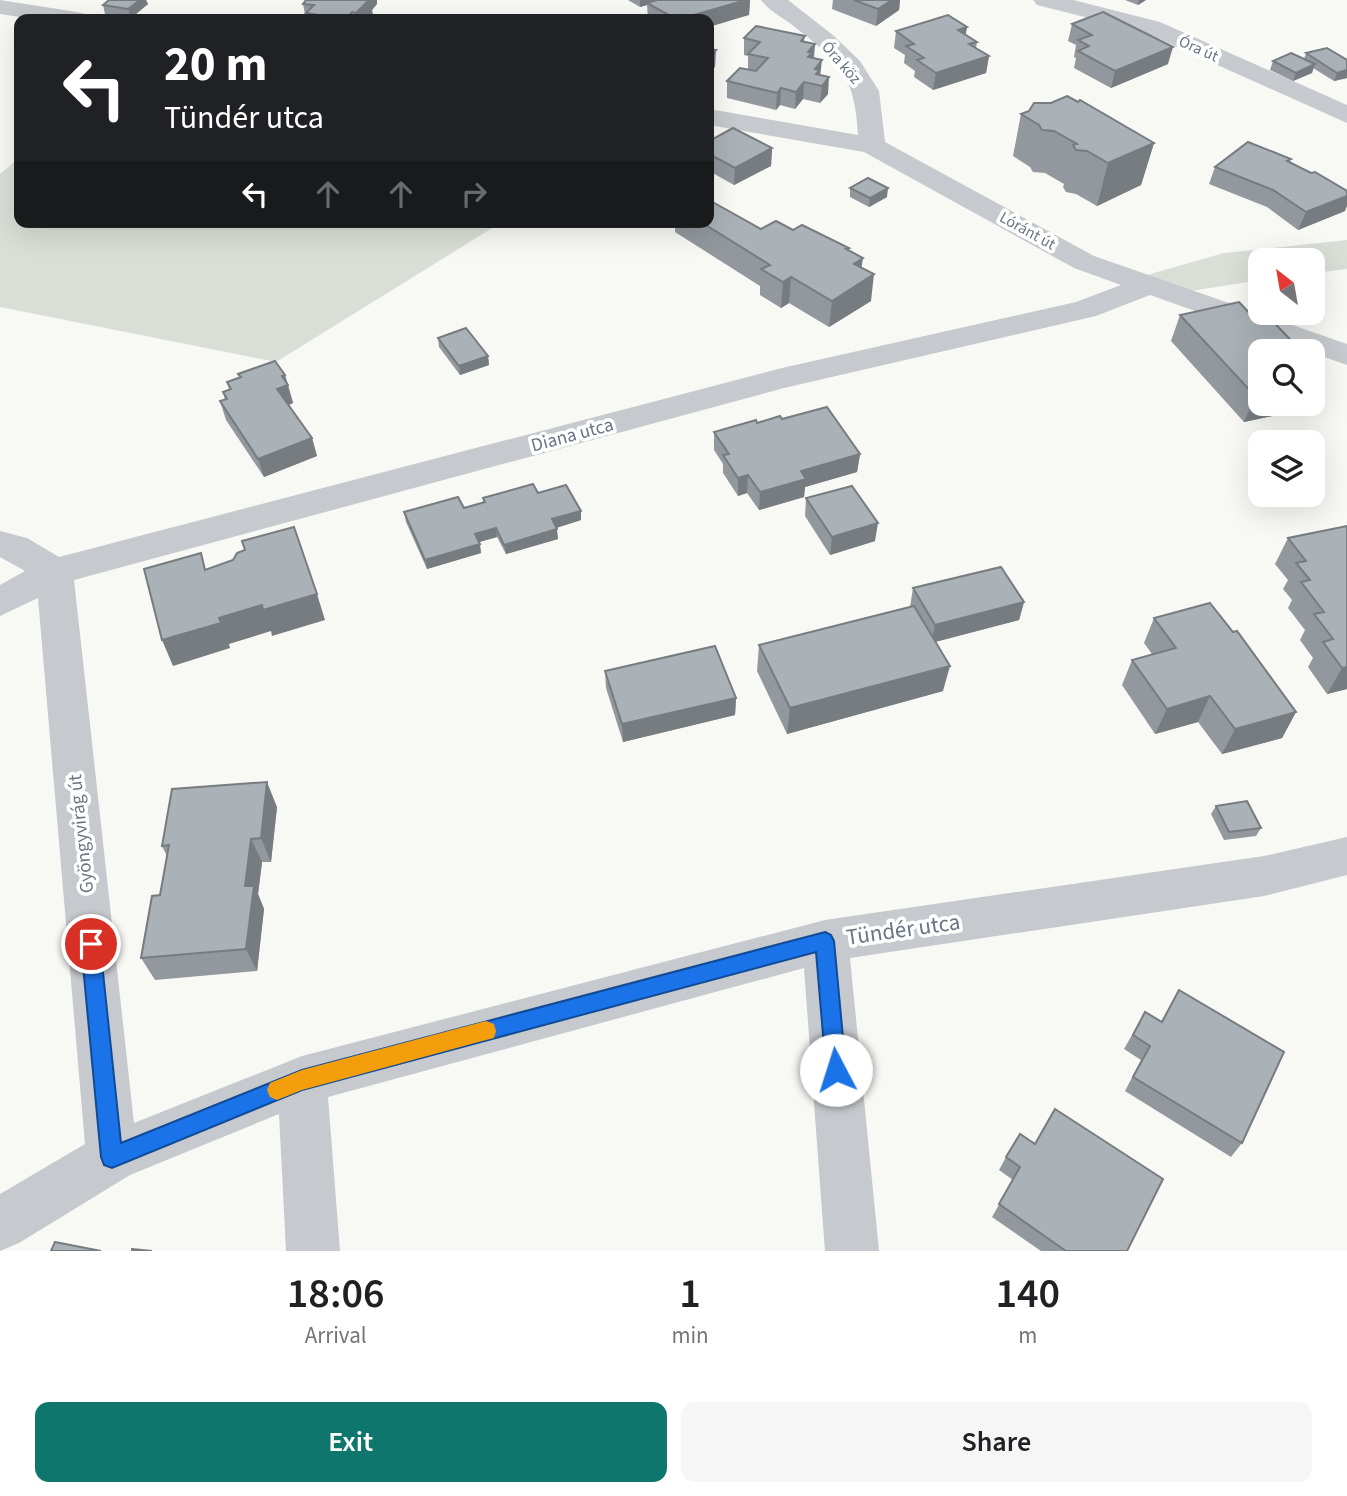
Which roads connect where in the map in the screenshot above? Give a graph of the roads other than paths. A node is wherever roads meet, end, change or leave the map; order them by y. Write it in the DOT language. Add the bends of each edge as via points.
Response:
graph roads {
  1 [pos="773,0"];
  2 [pos="1045,0"];
  3 [pos="0,7"];
  4 [pos="45,14"];
  5 [pos="1347,116"];
  6 [pos="714,118"];
  7 [pos="872,146"];
  8 [pos="1150,285"];
  9 [pos="1347,355"];
  10 [pos="0,544"];
  11 [pos="54,572"];
  12 [pos="0,602"];
  13 [pos="1347,856"];
  14 [pos="825,941"];
  15 [pos="302,1080"];
  16 [pos="112,1157"];
  17 [pos="0,1223"];
  18 [pos="313,1251"];
  19 [pos="852,1251"];
  1 -- 7 [label="street, Óra köz" via="806,24 856,74 866,90"];
  2 -- 5 [label="street, Óra út" via="1152,27"];
  3 -- 4 [label="street"];
  6 -- 7 [label="street, Lóránt út"];
  7 -- 8 [label="street, Lóránt út" via="1084,261"];
  8 -- 9 [label="street, Lóránt út"];
  8 -- 11 [label="street, Diana utca" via="1085,309 782,378"];
  10 -- 11 [label="street" via="14,547"];
  11 -- 12 [label="street, Diana utca"];
  11 -- 16 [label="street, Gyöngyvirág út"];
  13 -- 14 [label="street, Tündér utca" via="1264,876"];
  14 -- 15 [label="street, Tündér utca"];
  14 -- 19 [label="street"];
  15 -- 16 [label="street, Tündér utca"];
  15 -- 18 [label="street"];
  16 -- 17 [label="street, Tündér utca"];
}
